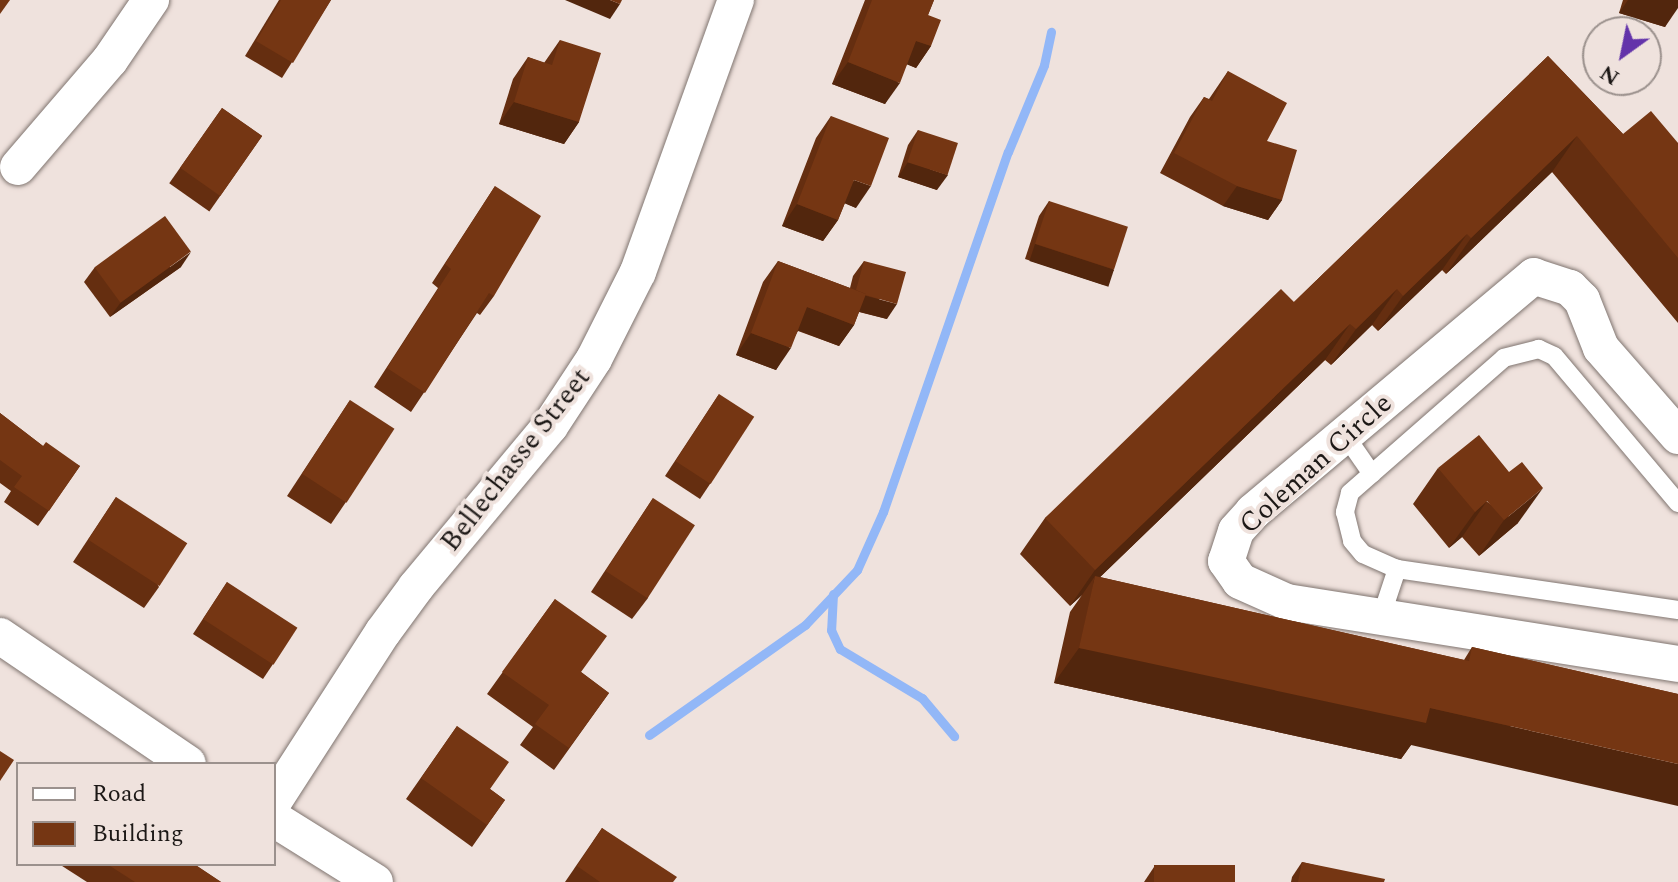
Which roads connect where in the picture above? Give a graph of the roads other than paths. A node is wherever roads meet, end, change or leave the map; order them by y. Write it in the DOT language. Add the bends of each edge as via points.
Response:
graph roads {
  1 [pos="151,0"];
  2 [pos="736,0"];
  3 [pos="18,167"];
  4 [pos="1589,365"];
  5 [pos="1345,435"];
  6 [pos="1678,436"];
  7 [pos="1372,474"];
  8 [pos="1678,503"];
  9 [pos="1397,569"];
  10 [pos="1678,610"];
  11 [pos="1381,617"];
  12 [pos="0,636"];
  13 [pos="1678,664"];
  14 [pos="185,762"];
  15 [pos="276,798"];
  16 [pos="276,820"];
  17 [pos="375,882"];
  1 -- 3 [label="street" via="110,60"];
  2 -- 15 [label="street, Bellechasse Street" via="638,272 594,359 550,426 383,632"];
  4 -- 5 [label="street, Coleman Circle" via="1582,300 1570,288 1534,276"];
  4 -- 6 [label="street, Coleman Circle"];
  4 -- 7 [label="lane" via="1539,349 1504,358"];
  4 -- 8 [label="lane"];
  5 -- 7 [label="lane"];
  5 -- 11 [label="street, Coleman Circle" via="1253,512 1236,531 1226,561 1240,581 1287,602"];
  7 -- 9 [label="lane" via="1350,493 1347,527 1363,554"];
  9 -- 10 [label="lane"];
  9 -- 11 [label="lane"];
  11 -- 13 [label="street, Coleman Circle"];
  12 -- 14 [label="street"];
  16 -- 17 [label="street"];
}
